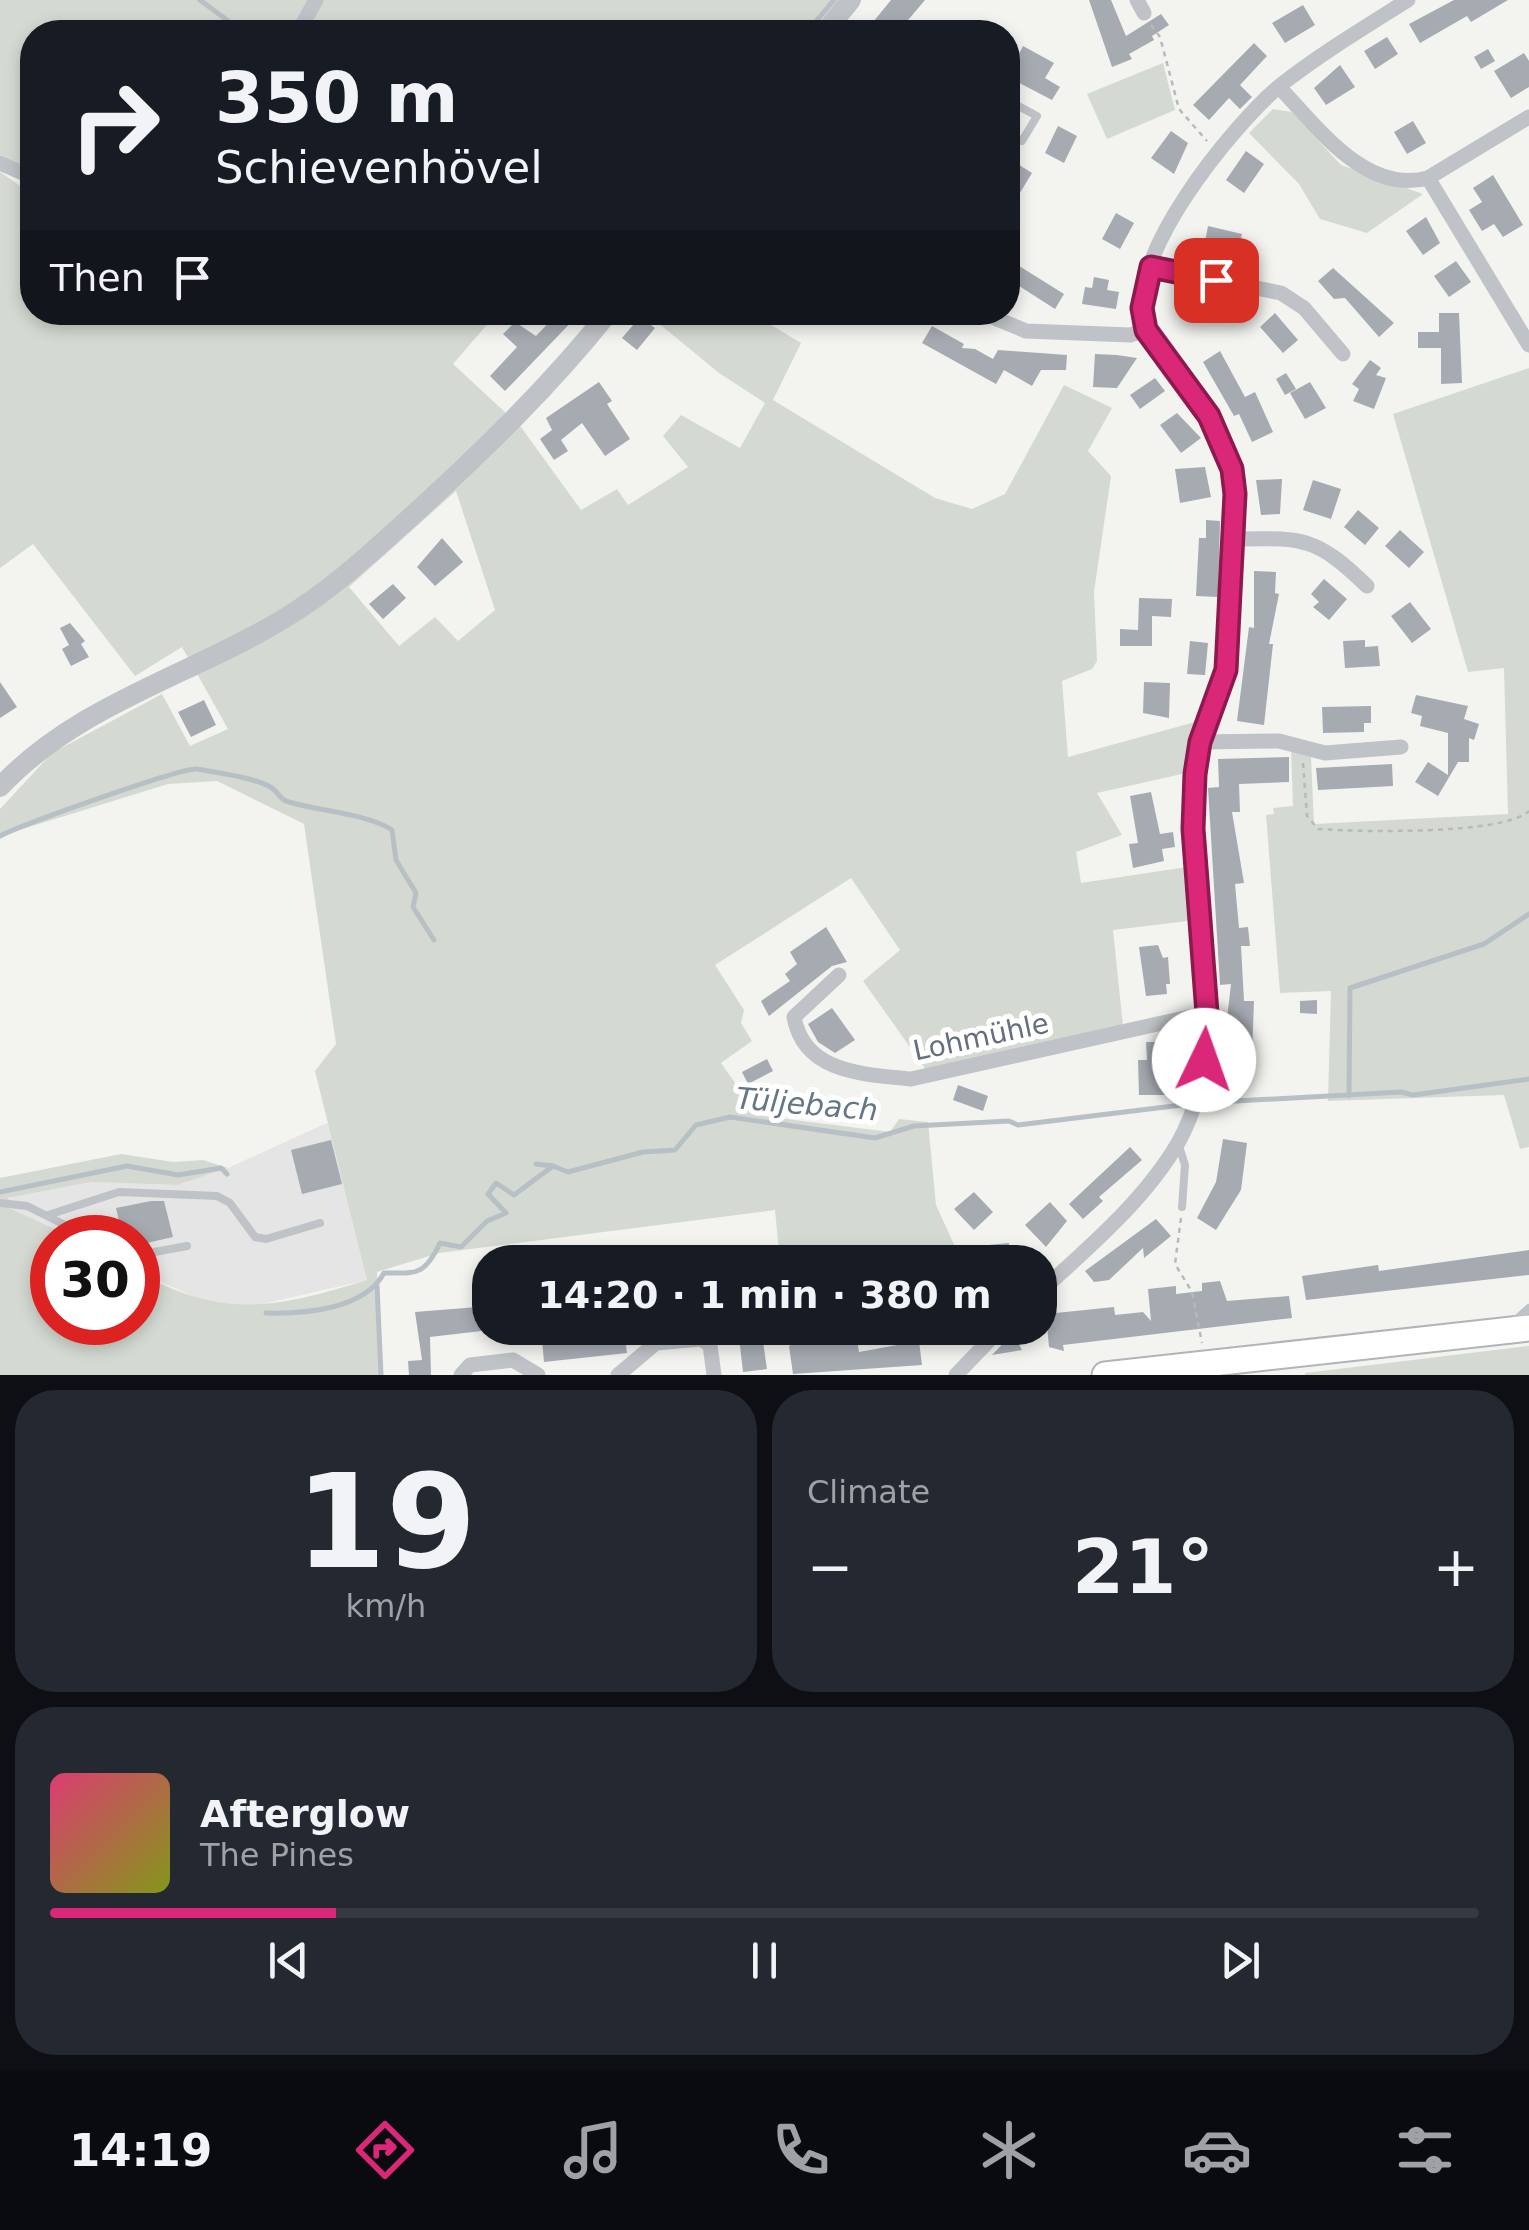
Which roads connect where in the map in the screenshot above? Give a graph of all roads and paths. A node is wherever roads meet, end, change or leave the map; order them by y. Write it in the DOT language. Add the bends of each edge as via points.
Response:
graph roads {
  1 [pos="851,0"];
  2 [pos="1408,0"];
  3 [pos="1140,7"];
  4 [pos="835,20"];
  5 [pos="1279,87"];
  6 [pos="1020,106"];
  7 [pos="1529,117"];
  8 [pos="1020,141"];
  9 [pos="1218,153"];
  10 [pos="1428,178"];
  11 [pos="1151,267"];
  12 [pos="597,325"];
  13 [pos="1011,325"];
  14 [pos="1146,330"];
  15 [pos="1529,345"];
  16 [pos="1343,354"];
  17 [pos="1234,539"];
  18 [pos="1367,586"];
  19 [pos="1200,742"];
  20 [pos="1302,746"];
  21 [pos="1401,747"];
  22 [pos="0,787"];
  23 [pos="1529,810"];
  24 [pos="839,975"];
  25 [pos="1207,1013"];
  26 [pos="1178,1143"];
  27 [pos="0,1203"];
  28 [pos="1182,1208"];
  29 [pos="48,1215"];
  30 [pos="320,1223"];
  31 [pos="186,1246"];
  32 [pos="160,1251"];
  33 [pos="1057,1276"];
  34 [pos="1529,1308"];
  35 [pos="1517,1329"];
  36 [pos="985,1345"];
  37 [pos="1204,1364"];
  38 [pos="462,1375"];
  39 [pos="538,1375"];
  40 [pos="618,1375"];
  41 [pos="714,1375"];
  42 [pos="956,1375"];
  43 [pos="1106,1375"];
  1 -- 4 [label="street"];
  2 -- 5 [label="street"];
  3 -- 9 [label="path" via="1160,37 1179,109"];
  5 -- 9 [label="street"];
  5 -- 10 [label="street" via="1347,158 1398,180"];
  6 -- 8 [label="lane" via="1037,116"];
  7 -- 10 [label="street"];
  9 -- 11 [label="street" via="1167,224"];
  10 -- 15 [label="street"];
  11 -- 14 [label="street" via="1142,308"];
  11 -- 16 [label="street" via="1281,293 1304,308"];
  12 -- 22 [label="street" via="480,453 337,584 280,621 111,704 45,745"];
  13 -- 14 [label="street" via="1130,335"];
  14 -- 17 [label="street" via="1223,444 1235,494"];
  17 -- 18 [label="street" via="1311,542"];
  17 -- 19 [label="street" via="1226,670"];
  19 -- 20 [label="street"];
  19 -- 25 [label="street" via="1193,829"];
  20 -- 21 [label="street" via="1325,753"];
  20 -- 23 [label="path" via="1307,816 1318,829 1514,823"];
  24 -- 25 [label="street, Lohmühle" via="799,1008 798,1040 819,1061 869,1075 911,1079"];
  25 -- 26 [label="street" via="1198,1089"];
  26 -- 28 [label="lane" via="1185,1165"];
  26 -- 33 [label="street" via="1104,1233"];
  27 -- 29 [label="lane"];
  28 -- 37 [label="path" via="1174,1264 1192,1292"];
  29 -- 30 [label="lane" via="119,1192 217,1196 255,1237 266,1239"];
  31 -- 32 [label="lane"];
  34 -- 35 [label="lane"];
  35 -- 37 [label="main road"];
  36 -- 42 [label="street"];
  37 -- 43 [label="main road"];
  38 -- 39 [label="street" via="470,1365 514,1360"];
  40 -- 41 [label="street" via="656,1342 702,1339 710,1345"];
}
